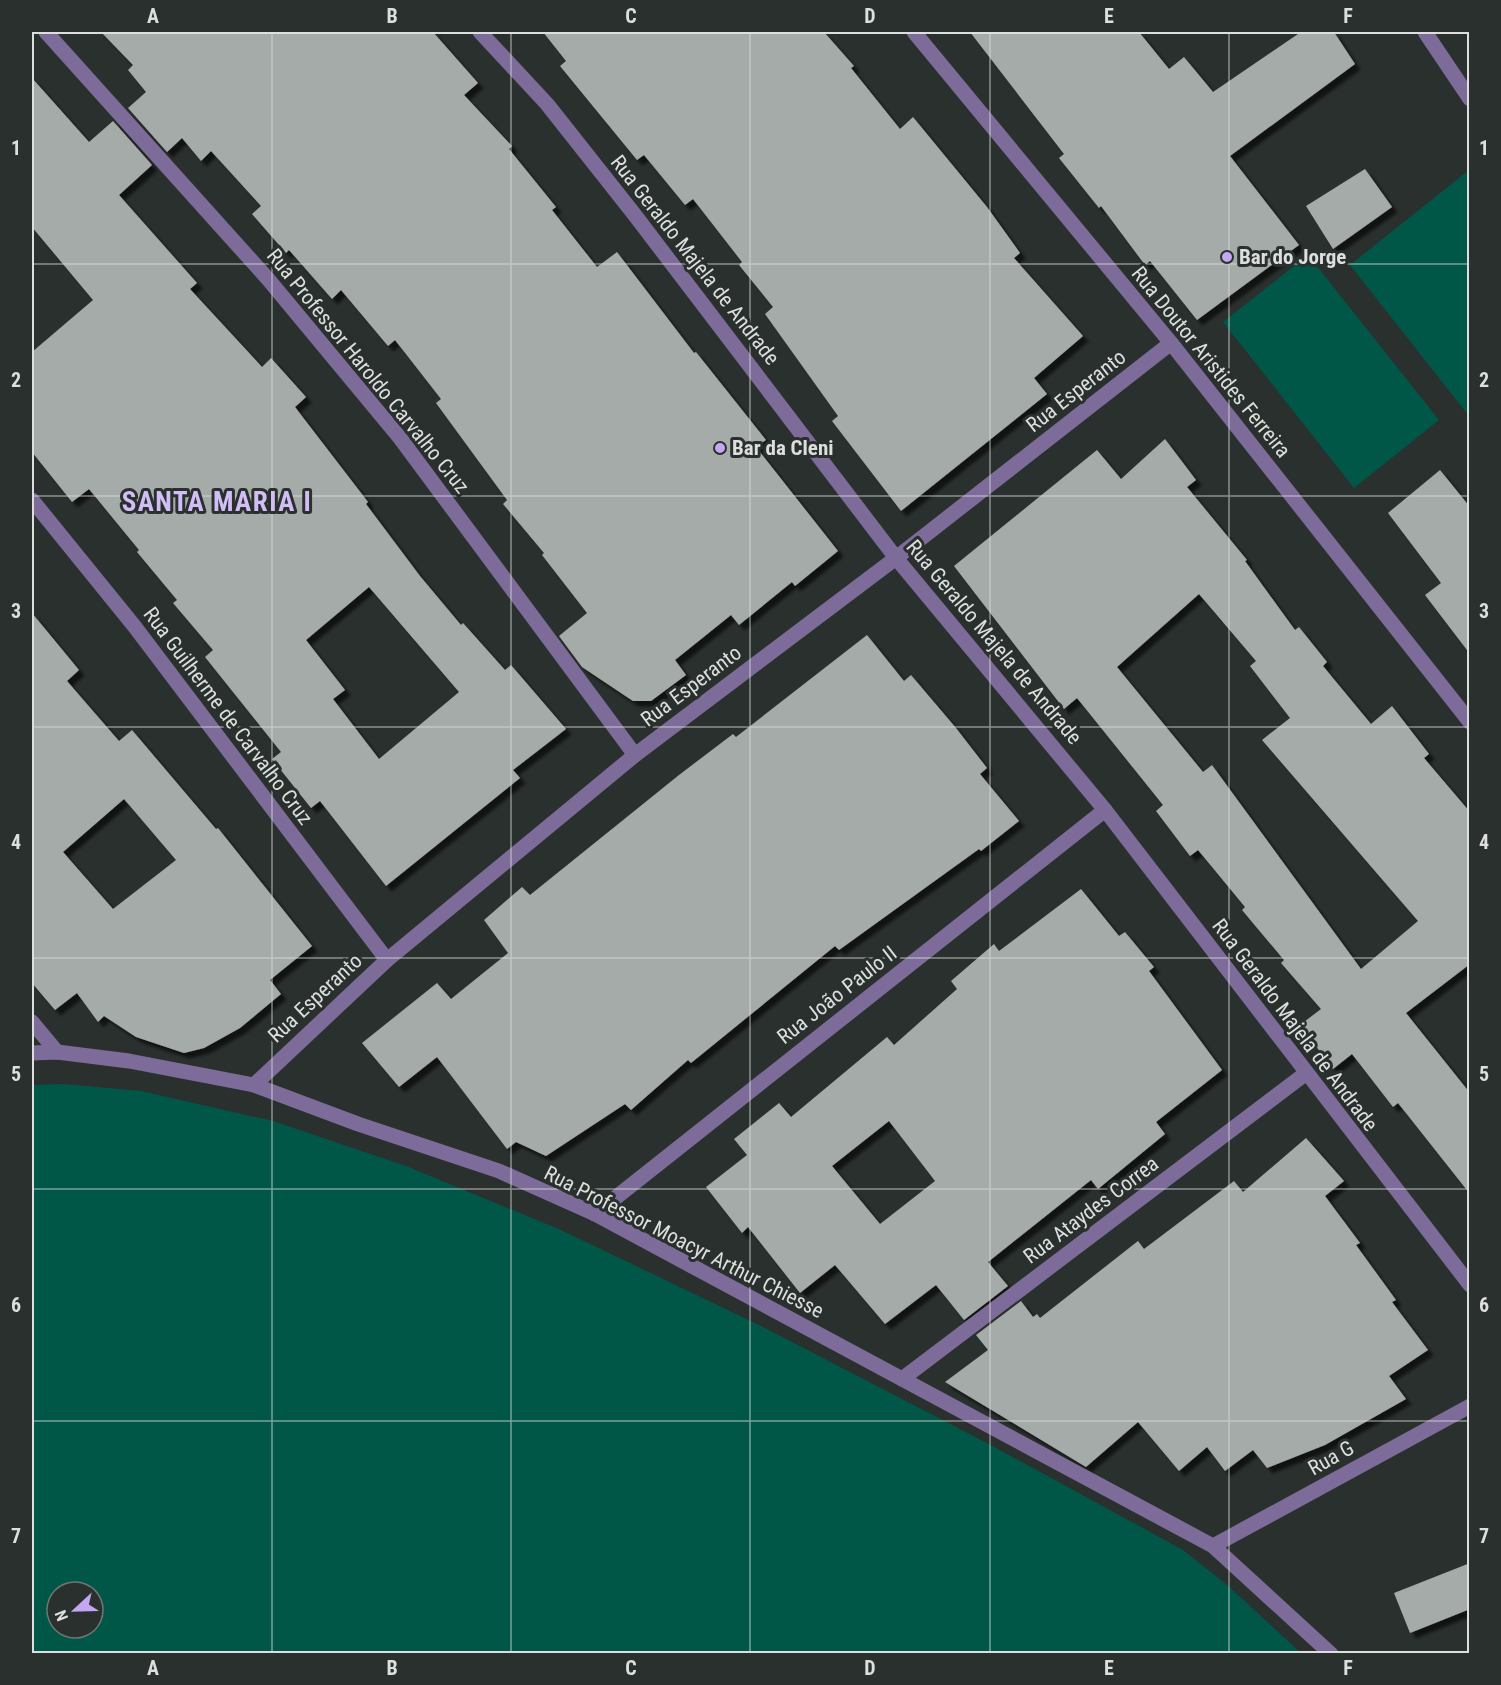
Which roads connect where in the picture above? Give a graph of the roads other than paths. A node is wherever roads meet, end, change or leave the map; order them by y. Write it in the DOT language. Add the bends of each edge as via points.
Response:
graph roads {
  1 [pos="46,32"];
  2 [pos="480,32"];
  3 [pos="914,32"];
  4 [pos="1425,32"];
  5 [pos="1470,99"];
  6 [pos="1171,343"];
  7 [pos="32,500"];
  8 [pos="897,558"];
  9 [pos="1470,722"];
  10 [pos="635,754"];
  11 [pos="1105,810"];
  12 [pos="387,960"];
  13 [pos="32,1022"];
  14 [pos="57,1052"];
  15 [pos="32,1053"];
  16 [pos="1305,1074"];
  17 [pos="254,1085"];
  18 [pos="595,1214"];
  19 [pos="1470,1285"];
  20 [pos="903,1379"];
  21 [pos="1470,1406"];
  22 [pos="1213,1546"];
  23 [pos="1331,1653"];
  1 -- 10 [label="street, Rua Professor Haroldo Carvalho Cruz" via="268,279 400,438"];
  2 -- 8 [label="street, Rua Geraldo Majela de Andrade" via="547,104"];
  3 -- 6 [label="street, Rua Doutor Aristides Ferreira"];
  4 -- 5 [label="street"];
  6 -- 8 [label="street, Rua Esperanto"];
  6 -- 9 [label="street, Rua Doutor Aristides Ferreira"];
  7 -- 12 [label="street, Rua Guilherme de Carvalho Cruz" via="135,627"];
  8 -- 10 [label="street, Rua Esperanto"];
  8 -- 11 [label="street, Rua Geraldo Majela de Andrade"];
  10 -- 12 [label="street, Rua Esperanto"];
  11 -- 16 [label="street, Rua Geraldo Majela de Andrade"];
  11 -- 18 [label="street, Rua João Paulo II"];
  12 -- 17 [label="street, Rua Esperanto"];
  13 -- 14 [label="street"];
  14 -- 15 [label="street, Rua Professor Moacyr Arthur Chiesse"];
  14 -- 17 [label="street, Rua Professor Moacyr Arthur Chiesse" via="129,1061"];
  16 -- 19 [label="street, Rua Geraldo Majela de Andrade"];
  16 -- 20 [label="street, Rua Ataydes Correa"];
  17 -- 18 [label="street, Rua Professor Moacyr Arthur Chiesse" via="499,1171"];
  18 -- 20 [label="street, Rua Professor Moacyr Arthur Chiesse"];
  20 -- 22 [label="street, Rua Professor Moacyr Arthur Chiesse"];
  21 -- 22 [label="street, Rua G"];
  22 -- 23 [label="street, Rua Professor Moacyr Arthur Chiesse"];
}
